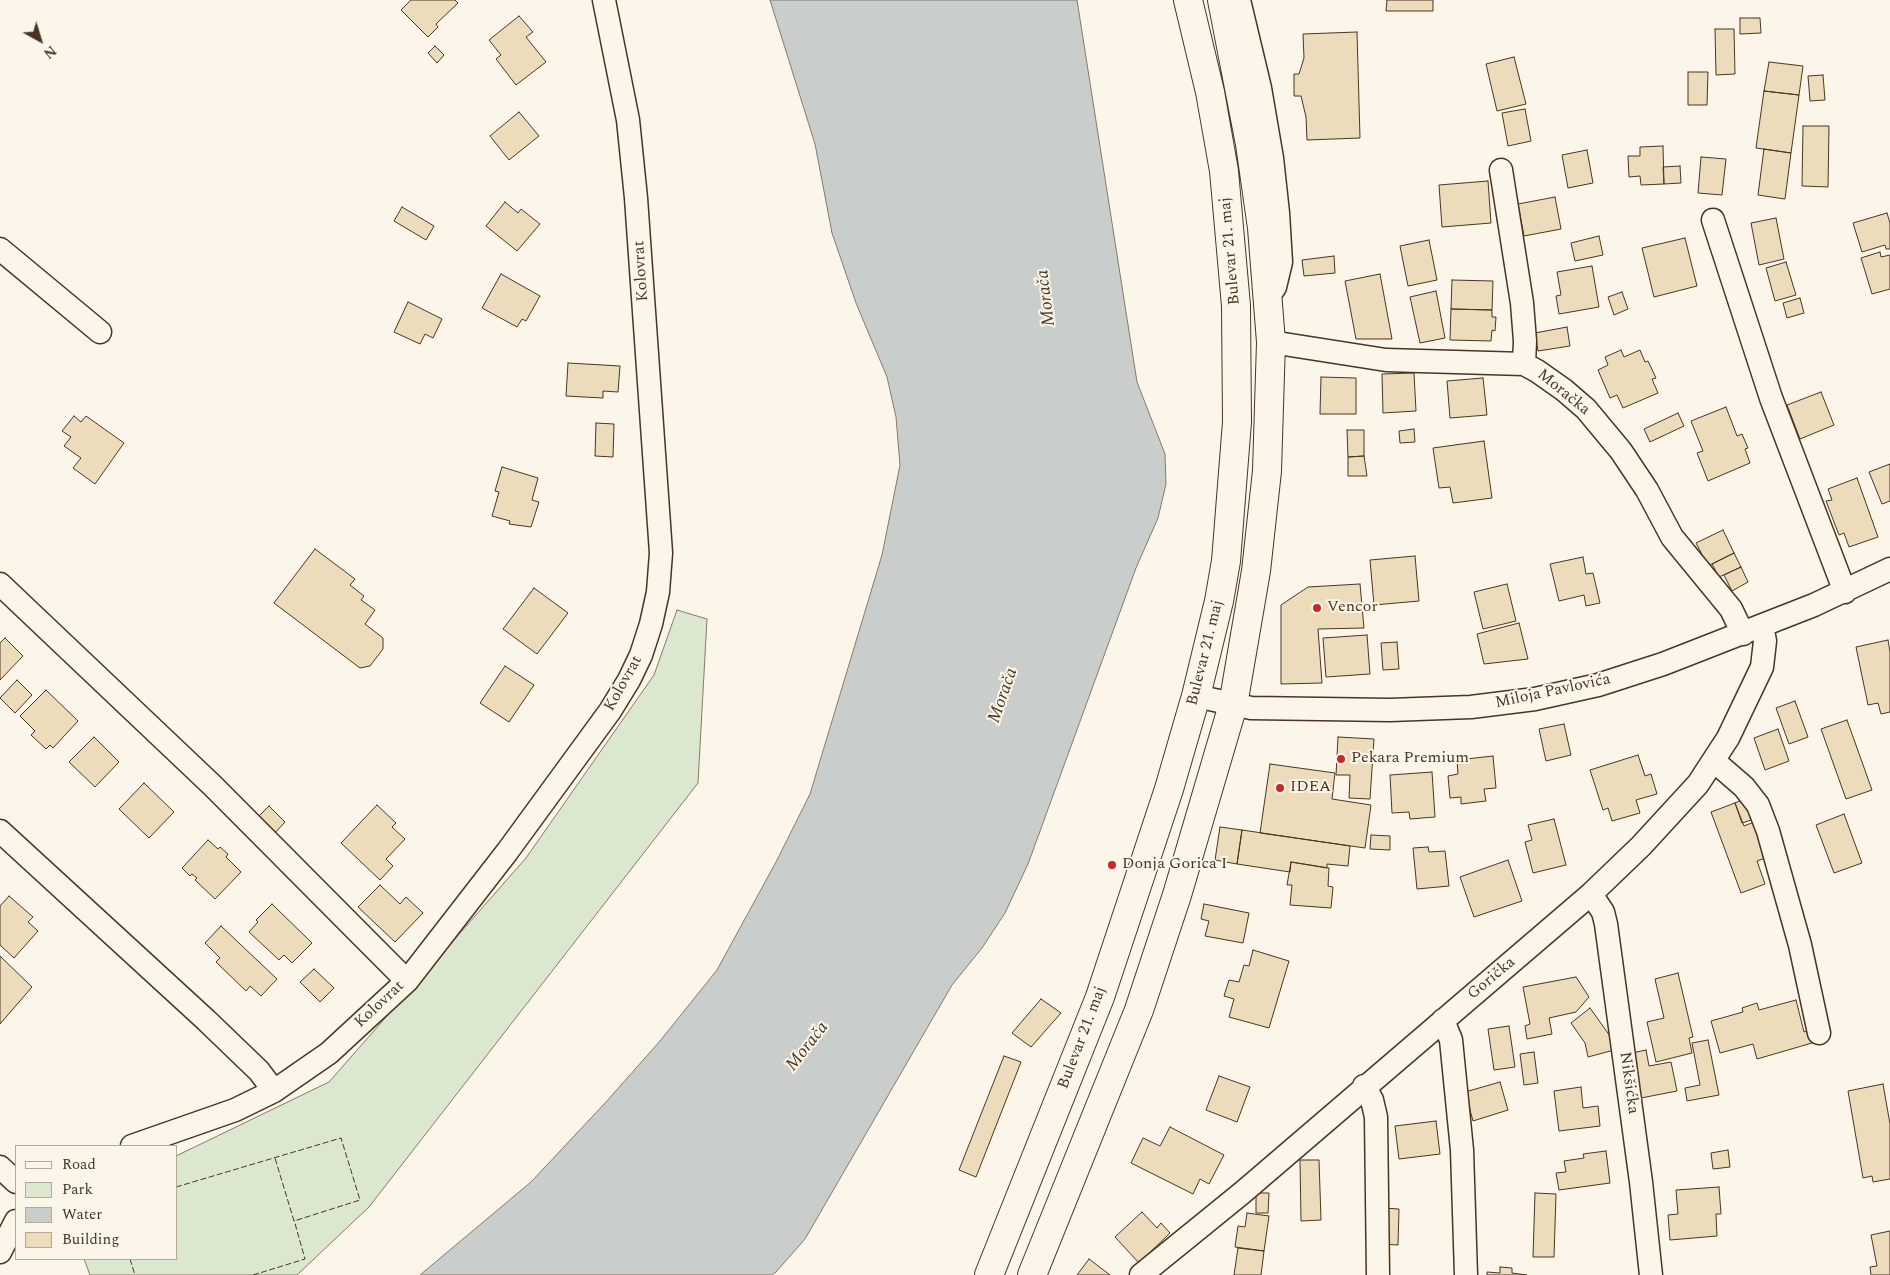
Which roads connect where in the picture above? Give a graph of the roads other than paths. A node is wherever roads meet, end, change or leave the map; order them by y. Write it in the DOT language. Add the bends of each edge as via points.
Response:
graph roads {
  1 [pos="604,0"];
  2 [pos="1188,0"];
  3 [pos="1222,0"];
  4 [pos="1239,0"];
  5 [pos="1501,170"];
  6 [pos="1713,220"];
  7 [pos="0,249"];
  8 [pos="1266,300"];
  9 [pos="100,332"];
  10 [pos="1271,342"];
  11 [pos="1524,364"];
  12 [pos="1890,569"];
  13 [pos="0,584"];
  14 [pos="1844,592"];
  15 [pos="1753,630"];
  16 [pos="1196,696"];
  17 [pos="1233,705"];
  18 [pos="1714,761"];
  19 [pos="0,831"];
  20 [pos="1591,894"];
  21 [pos="407,981"];
  22 [pos="1443,1020"];
  23 [pos="1819,1033"];
  24 [pos="1074,1062"];
  25 [pos="1113,1078"];
  26 [pos="1364,1086"];
  27 [pos="274,1091"];
  28 [pos="135,1145"];
  29 [pos="0,1168"];
  30 [pos="15,1181"];
  31 [pos="15,1223"];
  32 [pos="0,1252"];
  33 [pos="989,1275"];
  34 [pos="1032,1275"];
  35 [pos="1141,1275"];
  36 [pos="1378,1275"];
  37 [pos="1466,1275"];
  38 [pos="1651,1275"];
  1 -- 21 [label="street, Kolovrat" via="628,120 636,198 661,553 656,599 641,655 610,712"];
  2 -- 16 [label="main road, Bulevar 21. maj" via="1210,92 1224,171 1236,306 1238,386 1235,471 1226,561"];
  3 -- 8 [label="main road, Bulevar 21. maj" via="1250,144 1262,228"];
  4 -- 8 [label="street" via="1260,88 1278,213 1281,262 1274,287"];
  5 -- 11 [label="street" via="1522,303"];
  6 -- 14 [label="street" via="1771,398"];
  7 -- 9 [label="street"];
  8 -- 10 [label="main road, Bulevar 21. maj"];
  10 -- 11 [label="street, Moračka" via="1386,360"];
  10 -- 17 [label="main road, Bulevar 21. maj" via="1263,514"];
  11 -- 15 [label="street, Moračka" via="1564,390 1602,428 1635,471 1672,537 1731,609"];
  12 -- 14 [label="street, Miloja Pavlovića"];
  13 -- 21 [label="street" via="213,786"];
  14 -- 15 [label="street, Miloja Pavlovića"];
  15 -- 17 [label="street, Miloja Pavlovića" via="1598,685 1504,703 1390,710 1278,709"];
  15 -- 18 [label="street, Gorička" via="1765,641 1762,667"];
  16 -- 17 [label="street, Miloja Pavlovića"];
  16 -- 24 [label="main road, Bulevar 21. maj" via="1169,789 1100,997"];
  17 -- 25 [label="main road, Bulevar 21. maj" via="1177,895"];
  18 -- 20 [label="street, Gorička" via="1641,846"];
  18 -- 23 [label="street" via="1758,805 1800,945"];
  19 -- 27 [label="street" via="206,1020"];
  20 -- 22 [label="street, Gorička"];
  20 -- 38 [label="street, Nikšićka" via="1603,912 1606,924"];
  21 -- 27 [label="street, Kolovrat" via="329,1053"];
  22 -- 26 [label="street, Gorička"];
  22 -- 37 [label="street" via="1452,1040 1462,1150"];
  24 -- 25 [label="main road"];
  24 -- 33 [label="main road, Bulevar 21. maj"];
  25 -- 34 [label="main road, Bulevar 21. maj"];
  26 -- 35 [label="street, Gorička" via="1242,1193"];
  26 -- 36 [label="street" via="1376,1117"];
  27 -- 28 [label="street, Kolovrat" via="234,1110"];
  29 -- 30 [label="street"];
  31 -- 32 [label="street"];
}
